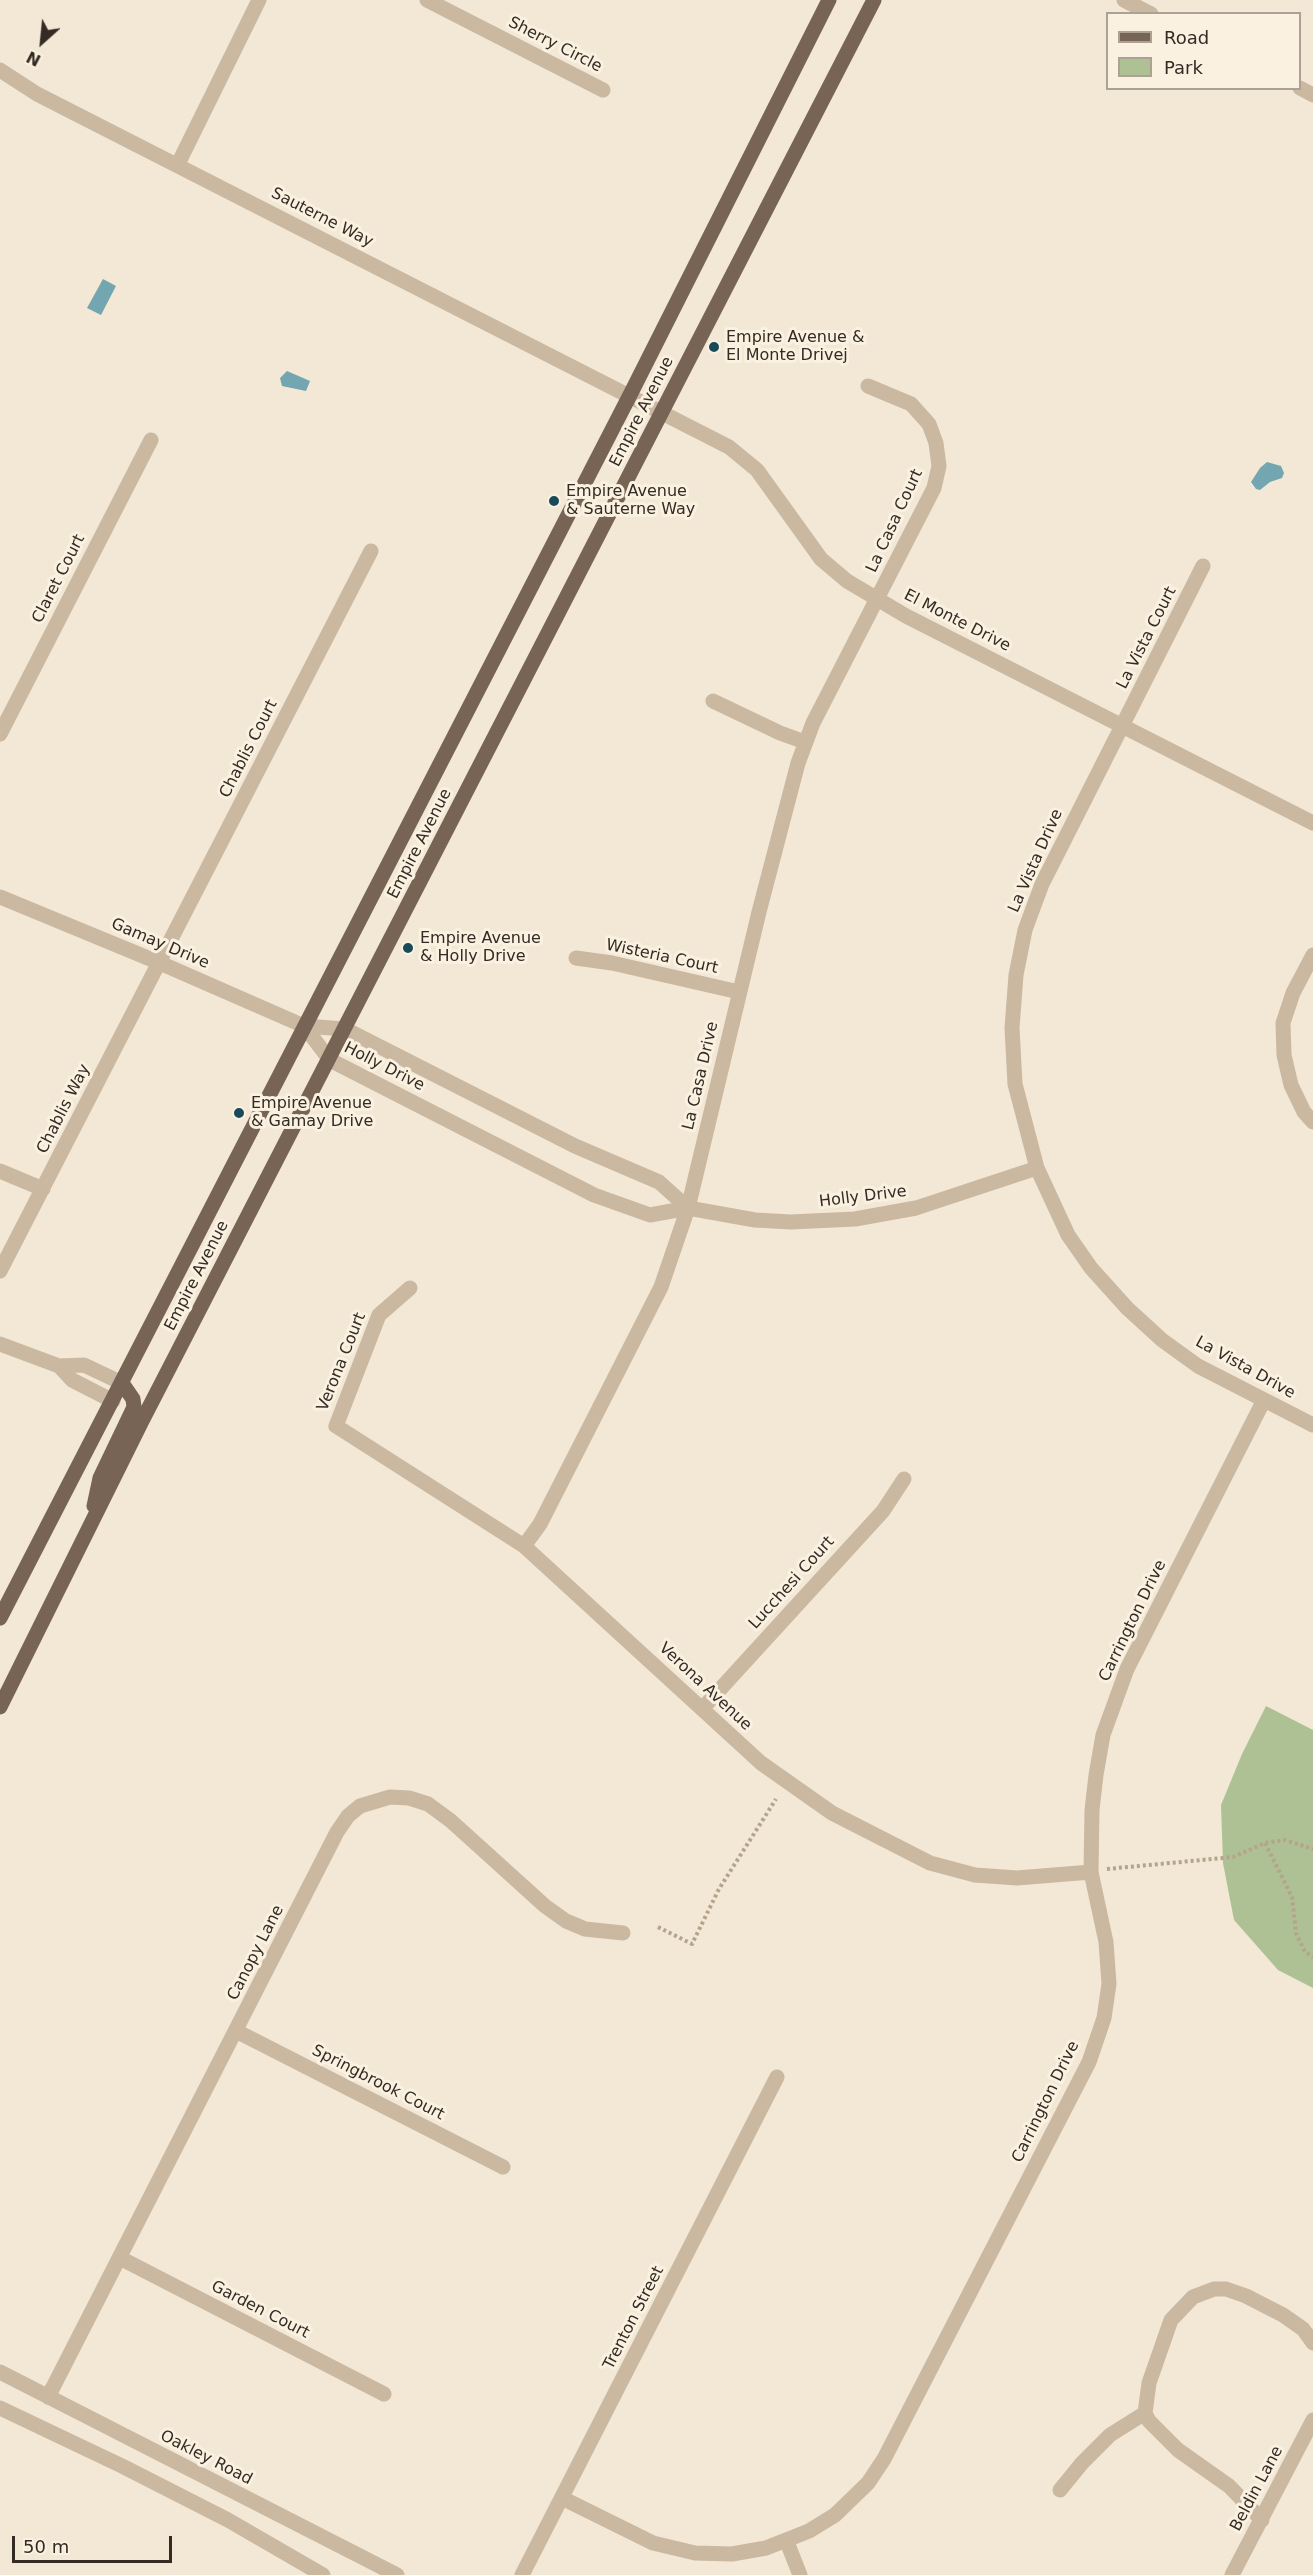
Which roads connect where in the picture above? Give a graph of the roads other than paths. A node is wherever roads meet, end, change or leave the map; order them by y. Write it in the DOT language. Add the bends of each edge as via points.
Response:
graph roads {
  1 [pos="259,0"];
  2 [pos="427,0"];
  3 [pos="830,0"];
  4 [pos="874,0"];
  5 [pos="1124,0"];
  6 [pos="1147,12"];
  7 [pos="0,70"];
  8 [pos="603,90"];
  9 [pos="178,164"];
  10 [pos="868,386"];
  11 [pos="630,395"];
  12 [pos="663,412"];
  13 [pos="151,440"];
  14 [pos="371,551"];
  15 [pos="1203,566"];
  16 [pos="878,600"];
  17 [pos="713,701"];
  18 [pos="1122,725"];
  19 [pos="0,734"];
  20 [pos="805,742"];
  21 [pos="1313,823"];
  22 [pos="0,897"];
  23 [pos="1313,955"];
  24 [pos="576,958"];
  25 [pos="160,963"];
  26 [pos="740,992"];
  27 [pos="304,1026"];
  28 [pos="345,1029"];
  29 [pos="330,1060"];
  30 [pos="1313,1122"];
  31 [pos="1036,1168"];
  32 [pos="0,1171"];
  33 [pos="43,1189"];
  34 [pos="688,1208"];
  35 [pos="0,1271"];
  36 [pos="410,1288"];
  37 [pos="0,1344"];
  38 [pos="59,1366"];
  39 [pos="122,1383"];
  40 [pos="1264,1400"];
  41 [pos="113,1401"];
  42 [pos="1313,1425"];
  43 [pos="336,1426"];
  44 [pos="904,1479"];
  45 [pos="90,1526"];
  46 [pos="524,1546"];
  47 [pos="1,1615"];
  48 [pos="2,1698"];
  49 [pos="702,1709"];
  50 [pos="1091,1872"];
  51 [pos="623,1933"];
  52 [pos="236,2031"];
  53 [pos="777,2077"];
  54 [pos="502,2167"];
  55 [pos="120,2258"];
  56 [pos="1313,2343"];
  57 [pos="0,2372"];
  58 [pos="384,2394"];
  59 [pos="48,2397"];
  60 [pos="0,2408"];
  61 [pos="1145,2413"];
  62 [pos="1313,2420"];
  63 [pos="1060,2490"];
  64 [pos="562,2498"];
  65 [pos="1262,2520"];
  66 [pos="787,2542"];
  67 [pos="323,2575"];
  68 [pos="397,2575"];
  69 [pos="522,2575"];
  70 [pos="801,2575"];
  71 [pos="1232,2575"];
  1 -- 9 [label="street"];
  2 -- 8 [label="street, Sherry Circle"];
  3 -- 11 [label="main road, Empire Avenue"];
  4 -- 12 [label="main road, Empire Avenue"];
  5 -- 6 [label="street"];
  7 -- 9 [label="street, Sauterne Way" via="37,94"];
  9 -- 11 [label="street, Sauterne Way"];
  10 -- 16 [label="street, La Casa Court" via="911,404 929,424 939,466 934,488"];
  11 -- 12 [label="street, El Monte Drive"];
  11 -- 27 [label="main road, Empire Avenue"];
  12 -- 16 [label="street, El Monte Drive" via="729,447 757,470 821,560"];
  12 -- 28 [label="main road, Empire Avenue"];
  13 -- 19 [label="street, Claret Court"];
  14 -- 25 [label="street, Chablis Court"];
  15 -- 18 [label="street, La Vista Court"];
  16 -- 18 [label="street, El Monte Drive"];
  16 -- 20 [label="street, La Casa Drive"];
  17 -- 20 [label="street"];
  18 -- 21 [label="street, El Monte Drive"];
  18 -- 31 [label="street, La Vista Drive" via="1042,884 1020,952 1012,1028 1014,1084"];
  20 -- 26 [label="street, La Casa Drive"];
  22 -- 25 [label="street, Gamay Drive"];
  23 -- 30 [label="street" via="1283,1023 1284,1055 1291,1085"];
  24 -- 26 [label="street, Wisteria Court"];
  25 -- 27 [label="street, Gamay Drive"];
  25 -- 33 [label="street, Chablis Way"];
  26 -- 34 [label="street, La Casa Drive"];
  27 -- 28 [label="street, Holly Drive"];
  27 -- 29 [label="street, Holly Drive"];
  27 -- 39 [label="main road, Empire Avenue"];
  28 -- 29 [label="main road, Empire Avenue"];
  28 -- 34 [label="street, Holly Drive" via="575,1146 659,1182"];
  29 -- 34 [label="street, Holly Drive" via="594,1195 650,1215"];
  29 -- 45 [label="main road, Empire Avenue"];
  31 -- 34 [label="street, Holly Drive" via="916,1208 855,1218 755,1220"];
  31 -- 40 [label="street, La Vista Drive" via="1068,1235 1127,1308 1198,1366"];
  32 -- 33 [label="street"];
  33 -- 35 [label="street, Chablis Way"];
  34 -- 46 [label="street, La Casa Drive" via="662,1287 540,1524"];
  36 -- 43 [label="street, Verona Court" via="379,1315"];
  37 -- 38 [label="street"];
  38 -- 39 [label="street" via="84,1365"];
  38 -- 41 [label="street" via="72,1380"];
  39 -- 41 [label="main road, Empire Avenue"];
  39 -- 45 [label="main road" via="134,1407 99,1478"];
  40 -- 42 [label="street, La Vista Drive"];
  40 -- 50 [label="street, Carrington Drive" via="1127,1669 1113,1705 1096,1774"];
  41 -- 47 [label="main road, Empire Avenue"];
  43 -- 46 [label="street, Verona Avenue"];
  44 -- 49 [label="street, Lucchesi Court" via="883,1511"];
  45 -- 48 [label="main road, Empire Avenue"];
  46 -- 49 [label="street, Verona Avenue"];
  49 -- 50 [label="street, Verona Avenue" via="795,1789 832,1813 930,1863 975,1875 1017,1878"];
  50 -- 66 [label="street, Carrington Drive" via="1106,1942 1109,1984 1104,2018 1089,2062 884,2459 868,2483 835,2515"];
  51 -- 52 [label="street, Canopy Lane" via="585,1929 566,1921 428,1804 409,1798 374,1800 348,1816 337,1833"];
  52 -- 54 [label="street, Springbrook Court"];
  52 -- 55 [label="street, Canopy Lane"];
  53 -- 64 [label="street, Trenton Street"];
  55 -- 58 [label="street, Garden Court"];
  55 -- 59 [label="street, Canopy Lane"];
  56 -- 61 [label="street" via="1303,2329 1246,2296 1214,2289 1193,2296 1171,2320 1149,2384"];
  57 -- 59 [label="street, Oakley Road"];
  59 -- 68 [label="street, Oakley Road"];
  60 -- 67 [label="street" via="218,2514"];
  61 -- 63 [label="street" via="1110,2435"];
  61 -- 65 [label="street" via="1178,2450 1229,2486"];
  62 -- 65 [label="street, Beldin Lane"];
  64 -- 66 [label="street, Carrington Drive" via="653,2543 695,2553 732,2554"];
  64 -- 69 [label="street, Trenton Street"];
  65 -- 71 [label="street, Beldin Lane"];
  66 -- 70 [label="street"];
}
